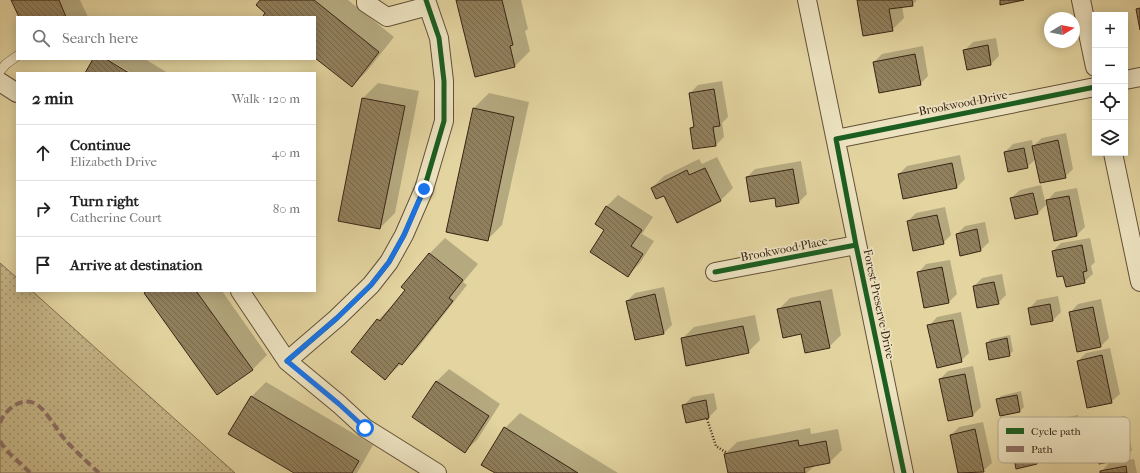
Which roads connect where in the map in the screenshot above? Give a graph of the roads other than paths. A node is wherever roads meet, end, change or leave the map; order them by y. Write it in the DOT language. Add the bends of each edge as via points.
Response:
graph roads {
  1 [pos="366,0"];
  2 [pos="806,0"];
  3 [pos="1081,0"];
  4 [pos="427,3"];
  5 [pos="1092,53"];
  6 [pos="16,57"];
  7 [pos="0,70"];
  8 [pos="1140,77"];
  9 [pos="1128,79"];
  10 [pos="0,82"];
  11 [pos="1092,88"];
  12 [pos="16,92"];
  13 [pos="836,139"];
  14 [pos="1114,156"];
  15 [pos="856,245"];
  16 [pos="715,272"];
  17 [pos="1140,282"];
  18 [pos="241,292"];
  19 [pos="287,361"];
  20 [pos="437,473"];
  21 [pos="904,473"];
  1 -- 4 [label="street" via="366,3 387,17"];
  2 -- 13 [label="street, Forest Preserve Drive"];
  3 -- 5 [label="street"];
  4 -- 19 [label="street" via="439,38 444,81 444,121 424,189 404,235 389,262 371,285"];
  6 -- 7 [label="lane"];
  8 -- 9 [label="street"];
  10 -- 12 [label="street"];
  11 -- 13 [label="street, Brookwood Drive"];
  13 -- 15 [label="street, Forest Preserve Drive"];
  14 -- 17 [label="street"];
  15 -- 16 [label="street, Brookwood Place"];
  15 -- 21 [label="street, Forest Preserve Drive"];
  18 -- 19 [label="street"];
  19 -- 20 [label="street" via="365,428"];
}
